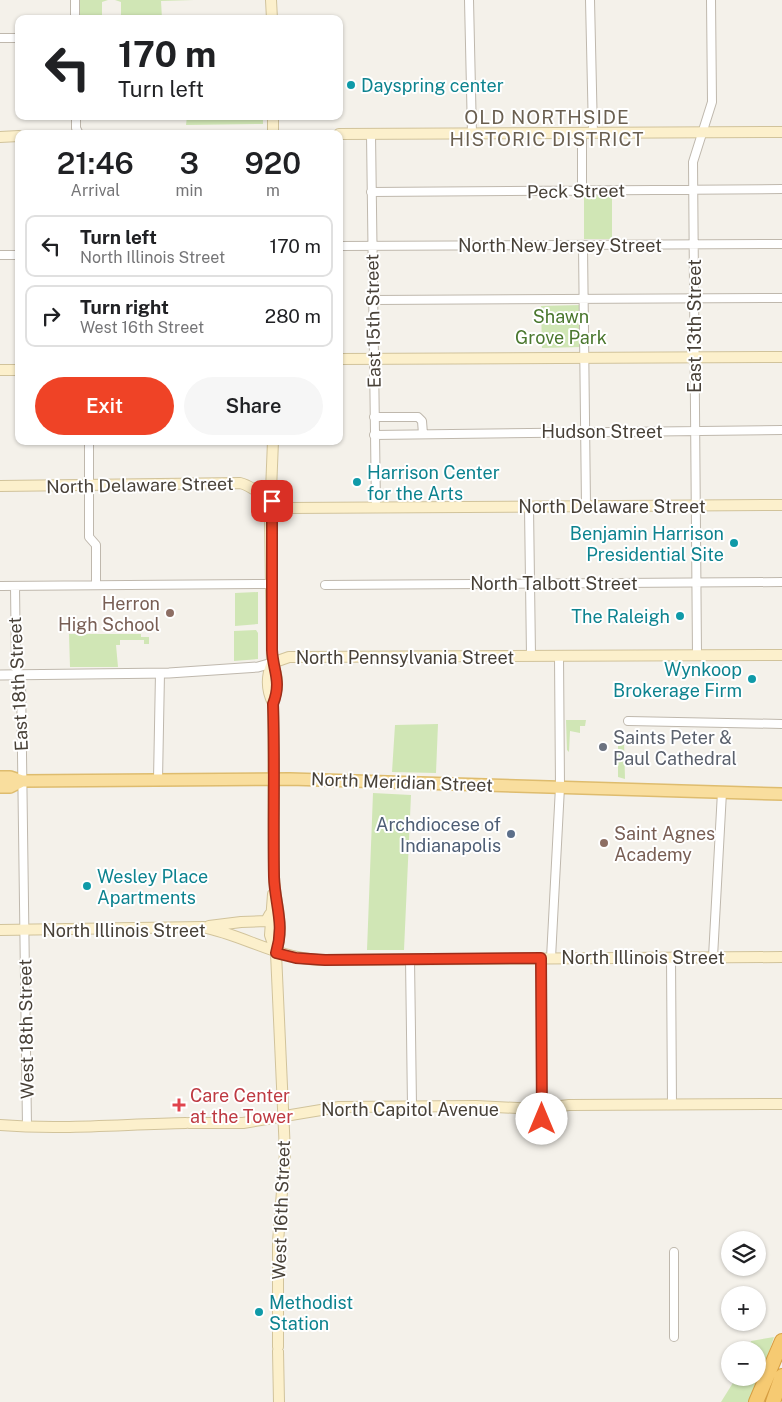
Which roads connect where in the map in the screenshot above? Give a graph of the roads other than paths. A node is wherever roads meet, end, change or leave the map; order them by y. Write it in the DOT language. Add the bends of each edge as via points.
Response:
graph roads {
  1 [pos="75,0"];
  2 [pos="271,0"];
  3 [pos="469,0"];
  4 [pos="590,0"];
  5 [pos="711,0"];
  6 [pos="75,15"];
  7 [pos="272,15"];
  8 [pos="0,38"];
  9 [pos="15,38"];
  10 [pos="702,132"];
  11 [pos="782,132"];
  12 [pos="582,133"];
  13 [pos="593,133"];
  14 [pos="343,134"];
  15 [pos="370,134"];
  16 [pos="472,134"];
  17 [pos="0,136"];
  18 [pos="15,136"];
  19 [pos="782,189"];
  20 [pos="693,190"];
  21 [pos="582,191"];
  22 [pos="371,192"];
  23 [pos="694,244"];
  24 [pos="782,244"];
  25 [pos="343,246"];
  26 [pos="372,246"];
  27 [pos="583,246"];
  28 [pos="0,255"];
  29 [pos="15,255"];
  30 [pos="694,298"];
  31 [pos="782,298"];
  32 [pos="584,299"];
  33 [pos="373,300"];
  34 [pos="694,357"];
  35 [pos="782,357"];
  36 [pos="584,358"];
  37 [pos="343,359"];
  38 [pos="374,359"];
  39 [pos="0,370"];
  40 [pos="15,370"];
  41 [pos="374,417"];
  42 [pos="782,430"];
  43 [pos="695,431"];
  44 [pos="585,432"];
  45 [pos="422,434"];
  46 [pos="374,435"];
  47 [pos="88,445"];
  48 [pos="274,445"];
  49 [pos="89,485"];
  50 [pos="0,486"];
  51 [pos="272,501"];
  52 [pos="782,505"];
  53 [pos="586,506"];
  54 [pos="696,506"];
  55 [pos="529,507"];
  56 [pos="376,508"];
  57 [pos="696,582"];
  58 [pos="782,582"];
  59 [pos="530,583"];
  60 [pos="270,584"];
  61 [pos="96,585"];
  62 [pos="326,585"];
  63 [pos="0,586"];
  64 [pos="15,586"];
  65 [pos="697,655"];
  66 [pos="782,655"];
  67 [pos="530,656"];
  68 [pos="559,656"];
  69 [pos="272,663"];
  70 [pos="160,673"];
  71 [pos="0,675"];
  72 [pos="19,675"];
  73 [pos="628,721"];
  74 [pos="782,724"];
  75 [pos="0,777"];
  76 [pos="274,779"];
  77 [pos="158,780"];
  78 [pos="22,781"];
  79 [pos="0,787"];
  80 [pos="560,787"];
  81 [pos="722,792"];
  82 [pos="782,794"];
  83 [pos="274,878"];
  84 [pos="270,914"];
  85 [pos="203,927"];
  86 [pos="0,930"];
  87 [pos="24,930"];
  88 [pos="276,953"];
  89 [pos="671,957"];
  90 [pos="713,957"];
  91 [pos="782,957"];
  92 [pos="546,958"];
  93 [pos="410,959"];
  94 [pos="782,1104"];
  95 [pos="672,1105"];
  96 [pos="412,1106"];
  97 [pos="542,1114"];
  98 [pos="284,1116"];
  99 [pos="0,1125"];
  100 [pos="27,1127"];
  101 [pos="674,1252"];
  102 [pos="674,1336"];
  103 [pos="780,1346"];
  104 [pos="782,1376"];
  105 [pos="279,1402"];
  106 [pos="756,1402"];
  107 [pos="773,1402"];
  1 -- 6 [label="street"];
  2 -- 7 [label="main road"];
  3 -- 16 [label="street"];
  4 -- 13 [label="street"];
  5 -- 10 [label="street, East 13th Street" via="712,102"];
  8 -- 9 [label="street"];
  10 -- 11 [label="main road"];
  10 -- 13 [label="main road"];
  10 -- 20 [label="street, East 13th Street" via="693,159"];
  12 -- 13 [label="main road"];
  12 -- 16 [label="main road"];
  12 -- 21 [label="street"];
  14 -- 15 [label="main road"];
  15 -- 16 [label="main road"];
  15 -- 22 [label="street, East 15th Street"];
  17 -- 18 [label="main road"];
  19 -- 20 [label="street, Peck Street"];
  20 -- 21 [label="street, Peck Street"];
  20 -- 23 [label="street, East 13th Street"];
  21 -- 22 [label="street, Peck Street"];
  22 -- 26 [label="street, East 15th Street"];
  23 -- 24 [label="street, North New Jersey Street"];
  23 -- 27 [label="street, North New Jersey Street"];
  23 -- 30 [label="street, East 13th Street"];
  25 -- 26 [label="street, North New Jersey Street"];
  26 -- 27 [label="street, North New Jersey Street"];
  26 -- 33 [label="street, East 15th Street"];
  27 -- 32 [label="street"];
  28 -- 29 [label="street"];
  30 -- 31 [label="street"];
  30 -- 32 [label="street"];
  30 -- 34 [label="street, East 13th Street"];
  32 -- 33 [label="street"];
  32 -- 36 [label="street"];
  33 -- 38 [label="street, East 15th Street"];
  34 -- 35 [label="main road"];
  34 -- 36 [label="main road"];
  34 -- 43 [label="street, East 13th Street"];
  36 -- 38 [label="main road"];
  36 -- 44 [label="street"];
  37 -- 38 [label="main road"];
  38 -- 41 [label="street, East 15th Street"];
  39 -- 40 [label="main road"];
  41 -- 45 [label="street" via="418,417 422,421"];
  41 -- 46 [label="street, East 15th Street"];
  42 -- 43 [label="street, Hudson Street"];
  43 -- 44 [label="street, Hudson Street"];
  43 -- 54 [label="street, East 13th Street"];
  44 -- 45 [label="street, Hudson Street"];
  44 -- 53 [label="street"];
  45 -- 46 [label="street, Hudson Street"];
  46 -- 56 [label="street, East 15th Street"];
  47 -- 49 [label="street"];
  48 -- 51 [label="main road, West 16th Street"];
  49 -- 50 [label="main road, North Delaware Street"];
  49 -- 51 [label="main road, North Delaware Street" via="240,483"];
  49 -- 61 [label="street" via="90,537 96,545"];
  51 -- 56 [label="main road, North Delaware Street" via="287,508"];
  51 -- 60 [label="main road, West 16th Street"];
  52 -- 54 [label="main road, North Delaware Street"];
  53 -- 54 [label="main road, North Delaware Street"];
  53 -- 55 [label="main road, North Delaware Street"];
  54 -- 57 [label="street, East 13th Street"];
  55 -- 56 [label="main road, North Delaware Street"];
  55 -- 59 [label="street"];
  57 -- 58 [label="street, North Talbott Street"];
  57 -- 59 [label="street, North Talbott Street"];
  57 -- 65 [label="street, East 13th Street"];
  59 -- 62 [label="street, North Talbott Street"];
  59 -- 67 [label="street"];
  60 -- 61 [label="street"];
  60 -- 69 [label="main road, West 16th Street"];
  61 -- 64 [label="street"];
  63 -- 64 [label="street"];
  64 -- 72 [label="street, East 18th Street" via="16,668"];
  65 -- 66 [label="main road, North Pennsylvania Street"];
  65 -- 68 [label="main road, North Pennsylvania Street"];
  67 -- 68 [label="main road, North Pennsylvania Street"];
  67 -- 69 [label="main road, North Pennsylvania Street" via="289,657"];
  68 -- 80 [label="street"];
  69 -- 70 [label="street, North Pennsylvania Street" via="258,667"];
  69 -- 76 [label="main road, West 16th Street" via="267,674 267,692 273,704"];
  70 -- 72 [label="street, North Pennsylvania Street"];
  70 -- 77 [label="street"];
  71 -- 72 [label="street, North Pennsylvania Street"];
  72 -- 78 [label="street, East 18th Street"];
  73 -- 74 [label="street"];
  75 -- 78 [label="main road, North Meridian Street"];
  76 -- 77 [label="main road, North Meridian Street"];
  76 -- 80 [label="main road, North Meridian Street"];
  76 -- 83 [label="main road, West 16th Street"];
  77 -- 78 [label="main road, North Meridian Street"];
  78 -- 79 [label="main road, North Meridian Street" via="10,787"];
  78 -- 87 [label="street, West 18th Street"];
  80 -- 81 [label="main road, North Meridian Street"];
  80 -- 92 [label="street"];
  81 -- 82 [label="main road, North Meridian Street"];
  81 -- 90 [label="street"];
  83 -- 84 [label="main road, West 16th Street"];
  83 -- 88 [label="main road, West 16th Street" via="280,911"];
  84 -- 85 [label="main road" via="266,922"];
  84 -- 88 [label="main road, West 16th Street" via="270,935"];
  85 -- 87 [label="main road, North Illinois Street"];
  85 -- 88 [label="main road, North Illinois Street" via="231,934"];
  86 -- 87 [label="main road, North Illinois Street"];
  87 -- 100 [label="street, West 18th Street"];
  88 -- 93 [label="main road, North Illinois Street" via="314,959"];
  88 -- 98 [label="main road, West 16th Street"];
  89 -- 90 [label="main road, North Illinois Street"];
  89 -- 92 [label="main road, North Illinois Street"];
  89 -- 95 [label="street"];
  90 -- 91 [label="main road, North Illinois Street"];
  92 -- 93 [label="main road, North Illinois Street"];
  92 -- 97 [label="street"];
  93 -- 96 [label="street"];
  94 -- 95 [label="main road, North Capitol Avenue"];
  95 -- 97 [label="main road, North Capitol Avenue" via="568,1105"];
  96 -- 97 [label="main road, North Capitol Avenue"];
  96 -- 98 [label="main road, North Capitol Avenue" via="330,1107"];
  98 -- 100 [label="main road, North Capitol Avenue" via="243,1122"];
  98 -- 105 [label="main road, West 16th Street" via="285,1158 278,1242"];
  99 -- 100 [label="main road, North Capitol Avenue"];
  101 -- 102 [label="street"];
  103 -- 106 [label="highway"];
  104 -- 107 [label="highway"];
}
